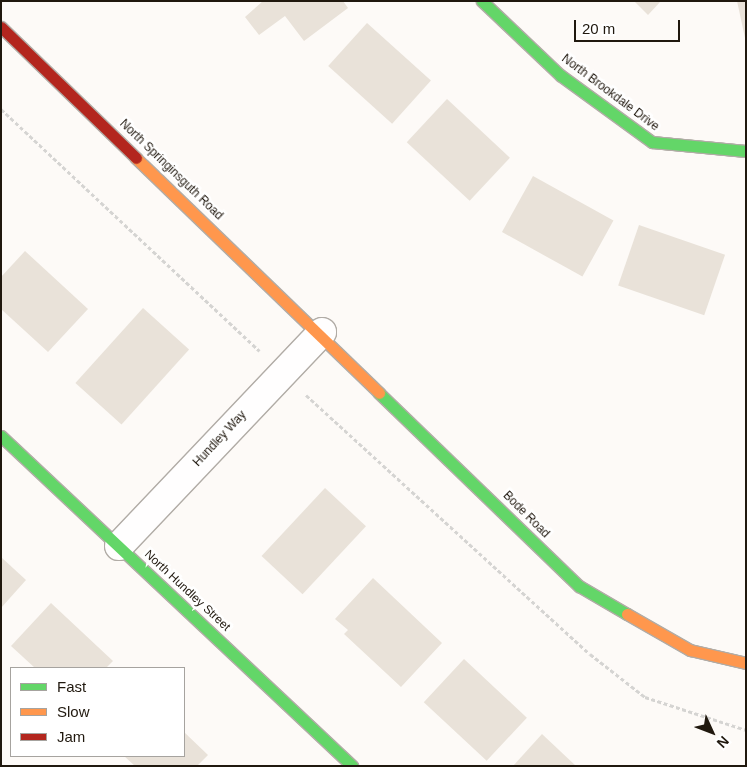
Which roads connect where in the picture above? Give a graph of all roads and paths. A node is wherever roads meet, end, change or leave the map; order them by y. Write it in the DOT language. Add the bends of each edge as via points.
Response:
graph roads {
  1 [pos="482,1"];
  2 [pos="1,27"];
  3 [pos="1,108"];
  4 [pos="746,151"];
  5 [pos="322,332"];
  6 [pos="283,373"];
  7 [pos="1,436"];
  8 [pos="119,546"];
  9 [pos="746,663"];
  10 [pos="746,730"];
  11 [pos="353,766"];
  1 -- 4 [label="street, North Brookdale Drive" via="560,75 652,142"];
  2 -- 5 [label="street, North Springinsguth Road"];
  3 -- 6 [label="path"];
  5 -- 6 [label="street, Hundley Way"];
  5 -- 9 [label="street, Bode Road" via="579,586 690,650"];
  6 -- 8 [label="street, Hundley Way"];
  6 -- 10 [label="path" via="590,654 645,697"];
  7 -- 8 [label="street, North Hundley Street"];
  8 -- 11 [label="street, North Hundley Street"];
}
